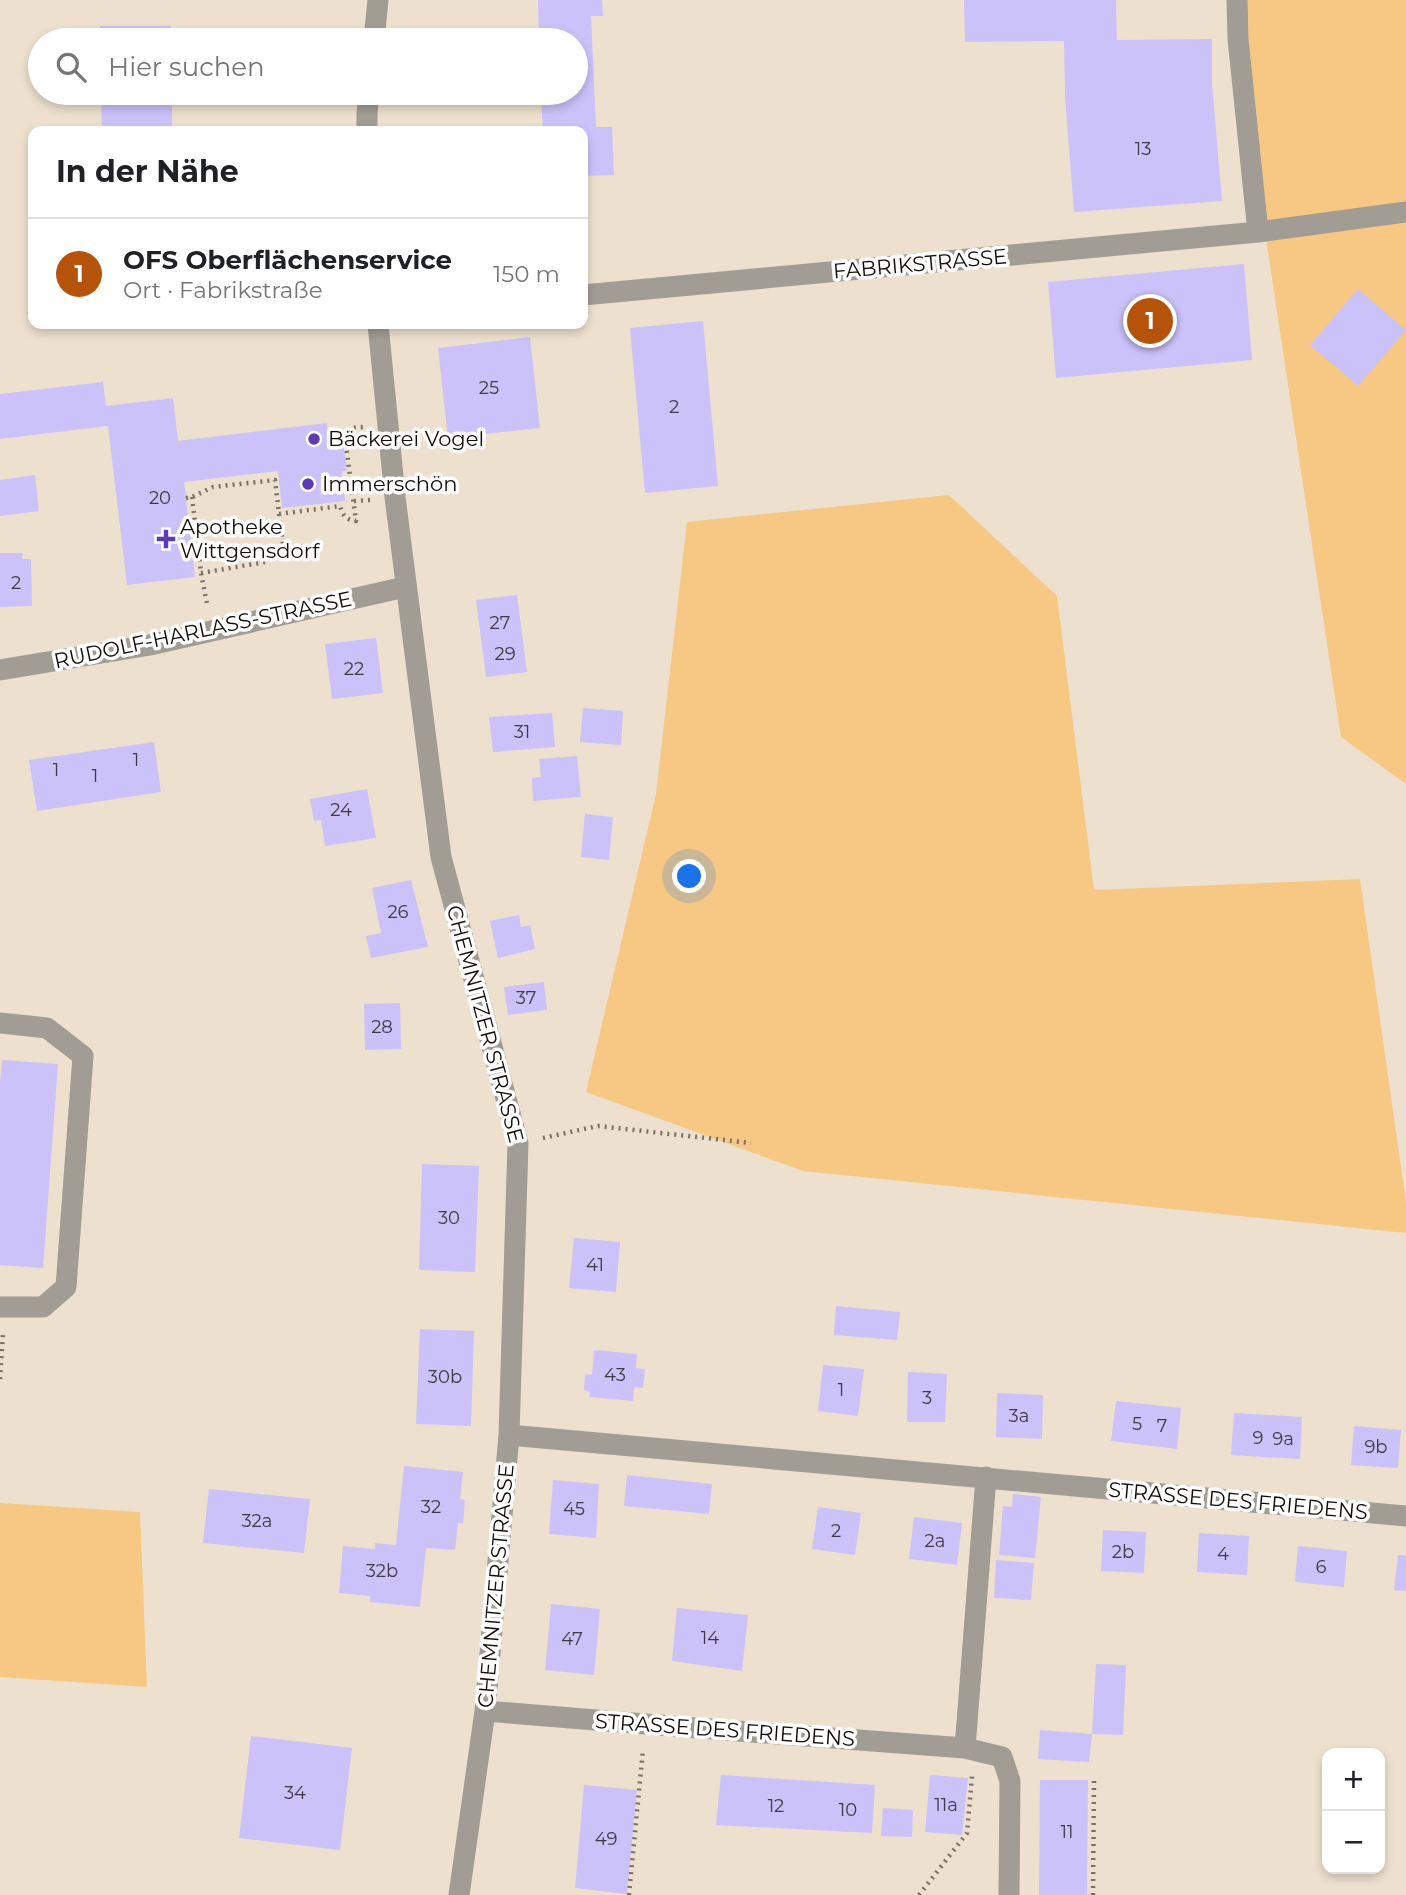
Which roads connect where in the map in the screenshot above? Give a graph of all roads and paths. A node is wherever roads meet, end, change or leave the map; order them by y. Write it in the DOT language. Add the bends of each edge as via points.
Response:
graph roads {
  1 [pos="378,0"];
  2 [pos="1237,0"];
  3 [pos="375,28"];
  4 [pos="367,105"];
  5 [pos="367,126"];
  6 [pos="1406,212"];
  7 [pos="1258,232"];
  8 [pos="588,295"];
  9 [pos="378,329"];
  10 [pos="362,427"];
  11 [pos="345,438"];
  12 [pos="329,440"];
  13 [pos="278,471"];
  14 [pos="275,480"];
  15 [pos="192,497"];
  16 [pos="186,498"];
  17 [pos="365,500"];
  18 [pos="354,501"];
  19 [pos="279,514"];
  20 [pos="284,552"];
  21 [pos="265,562"];
  22 [pos="201,573"];
  23 [pos="405,587"];
  24 [pos="211,630"];
  25 [pos="0,670"];
  26 [pos="0,1023"];
  27 [pos="518,1143"];
  28 [pos="751,1143"];
  29 [pos="3,1307"];
  30 [pos="0,1379"];
  31 [pos="509,1435"];
  32 [pos="986,1477"];
  33 [pos="1406,1516"];
  34 [pos="485,1711"];
  35 [pos="645,1724"];
  36 [pos="970,1748"];
  37 [pos="1094,1779"];
  38 [pos="459,1895"];
  39 [pos="629,1895"];
  40 [pos="919,1895"];
  41 [pos="1009,1895"];
  42 [pos="1093,1895"];
  1 -- 3 [label="street"];
  2 -- 7 [label="street"];
  4 -- 5 [label="street"];
  6 -- 7 [label="street, FABRIKSTRASSE"];
  7 -- 8 [label="street, FABRIKSTRASSE"];
  9 -- 23 [label="street, CHEMNITZER STRASSE"];
  10 -- 11 [label="path" via="351,429"];
  11 -- 12 [label="path"];
  11 -- 18 [label="path"];
  13 -- 14 [label="path"];
  14 -- 15 [label="path" via="213,487"];
  14 -- 19 [label="path"];
  15 -- 16 [label="path"];
  15 -- 22 [label="path"];
  17 -- 18 [label="path"];
  18 -- 19 [label="path" via="356,521 344,516 340,506"];
  19 -- 20 [label="path"];
  21 -- 22 [label="path"];
  22 -- 24 [label="path"];
  23 -- 24 [label="street, RUDOLF-HARLASS-STRASSE"];
  23 -- 27 [label="street, CHEMNITZER STRASSE" via="441,858"];
  24 -- 25 [label="street, RUDOLF-HARLASS-STRASSE"];
  26 -- 29 [label="street" via="47,1028 83,1056 66,1287 43,1307"];
  27 -- 28 [label="path" via="598,1126"];
  27 -- 31 [label="street, CHEMNITZER STRASSE"];
  29 -- 30 [label="path"];
  31 -- 32 [label="street, STRASSE DES FRIEDENS"];
  31 -- 34 [label="street, CHEMNITZER STRASSE"];
  32 -- 33 [label="street, STRASSE DES FRIEDENS"];
  32 -- 36 [label="street"];
  34 -- 35 [label="street, STRASSE DES FRIEDENS"];
  34 -- 38 [label="street, CHEMNITZER STRASSE"];
  35 -- 36 [label="street, STRASSE DES FRIEDENS"];
  35 -- 39 [label="path"];
  36 -- 40 [label="path" via="967,1833"];
  36 -- 41 [label="street, STRASSE DES FRIEDENS" via="1002,1757 1010,1781"];
  37 -- 42 [label="path"];
}
